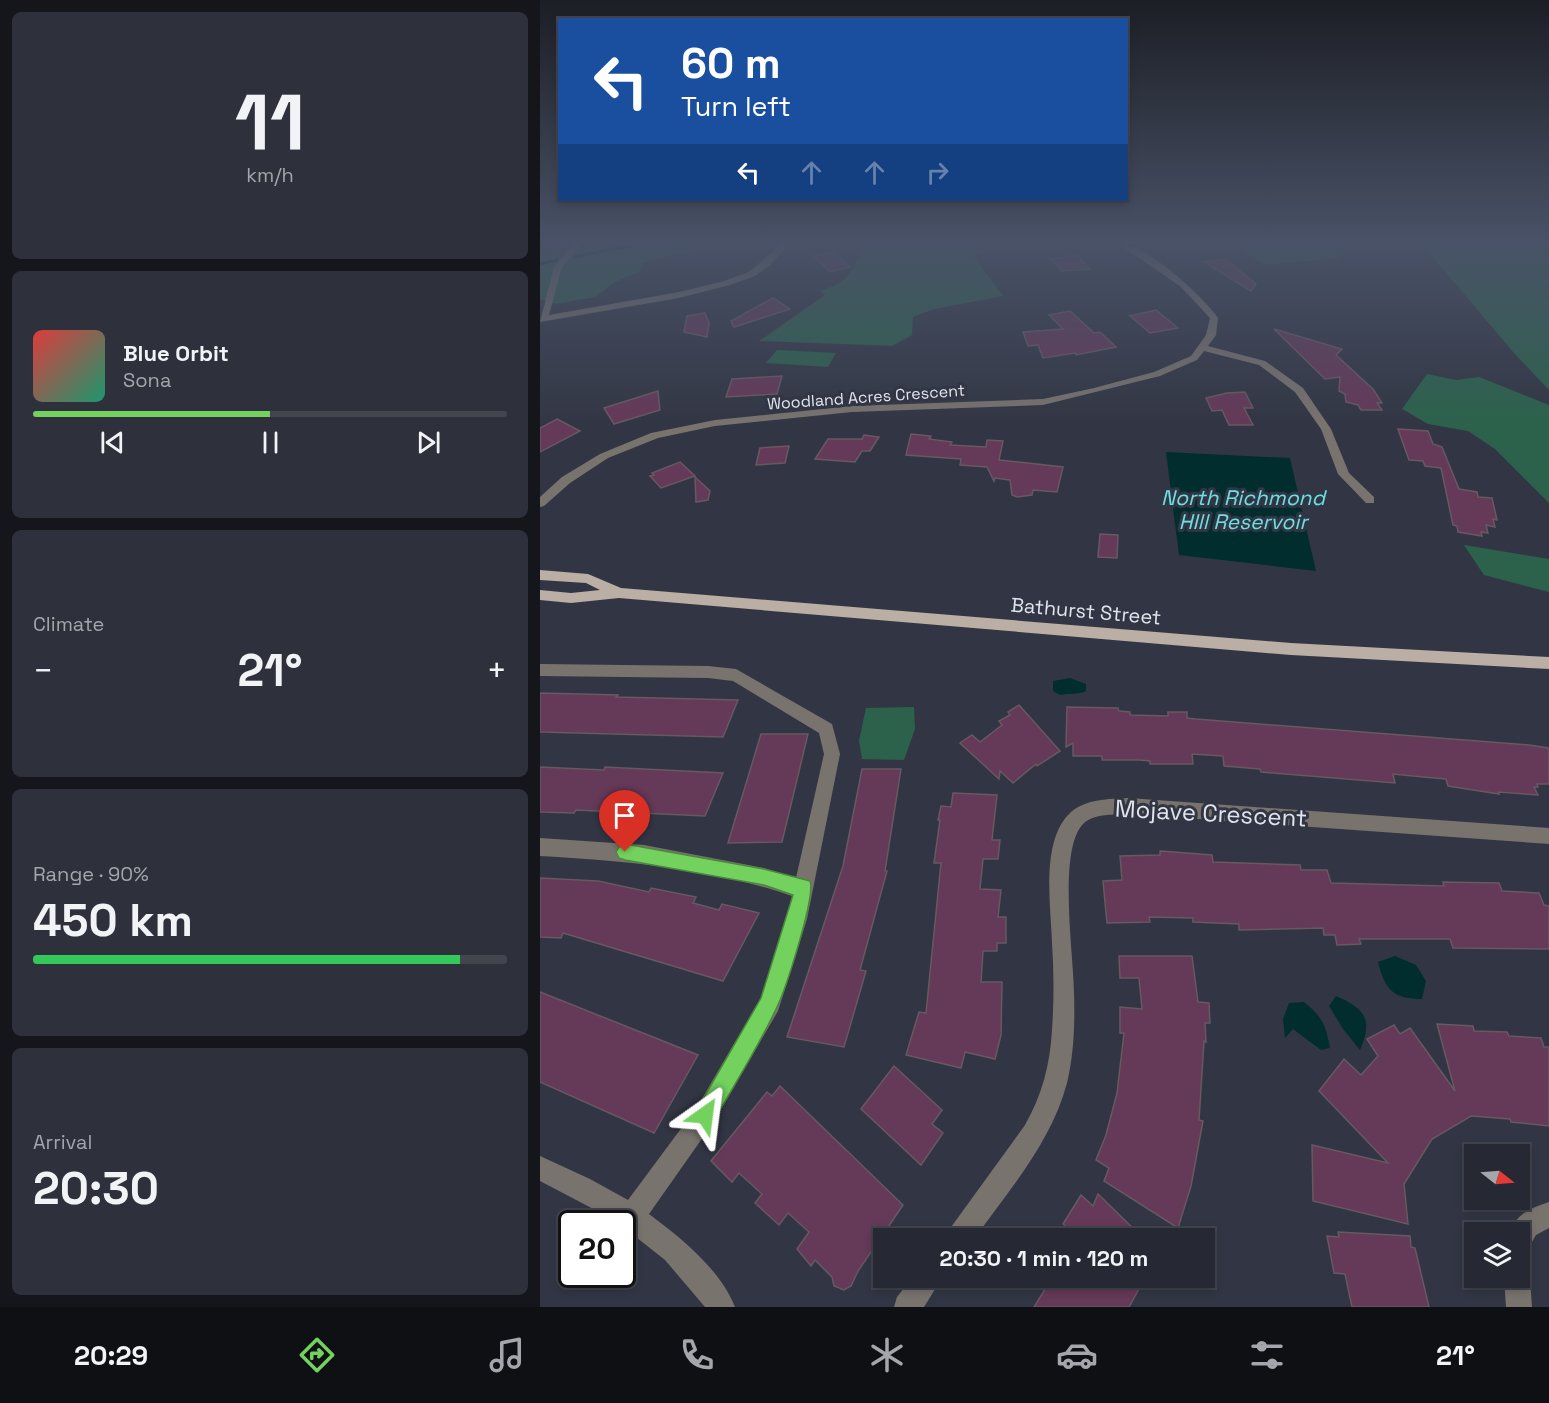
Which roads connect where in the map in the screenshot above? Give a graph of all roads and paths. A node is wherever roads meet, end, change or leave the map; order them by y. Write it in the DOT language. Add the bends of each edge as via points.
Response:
graph roads {
  1 [pos="547,303"];
  2 [pos="631,303"];
  3 [pos="1204,303"];
  4 [pos="542,318"];
  5 [pos="1202,346"];
  6 [pos="1370,500"];
  7 [pos="540,503"];
  8 [pos="540,575"];
  9 [pos="619,593"];
  10 [pos="540,595"];
  11 [pos="1549,663"];
  12 [pos="540,670"];
  13 [pos="1549,836"];
  14 [pos="540,847"];
  15 [pos="804,887"];
  16 [pos="540,1168"];
  17 [pos="622,1210"];
  18 [pos="636,1210"];
  19 [pos="1549,1215"];
  20 [pos="636,1220"];
  21 [pos="1530,1223"];
  22 [pos="966,1228"];
  23 [pos="922,1288"];
  24 [pos="1517,1288"];
  25 [pos="722,1307"];
  26 [pos="908,1307"];
  27 [pos="1519,1307"];
  1 -- 4 [label="street"];
  2 -- 4 [label="street"];
  3 -- 5 [label="street, Woodland Acres Crescent" via="1214,318 1211,335"];
  5 -- 6 [label="street" via="1262,363 1299,390 1326,429 1344,474"];
  5 -- 7 [label="street, Woodland Acres Crescent" via="1194,357 1157,374 1043,402 852,409 715,423 655,435 604,456 566,480"];
  8 -- 9 [label="main road, Bathurst Street" via="588,579"];
  9 -- 10 [label="main road, Bathurst Street" via="571,598"];
  9 -- 11 [label="main road, Bathurst Street" via="1291,649"];
  12 -- 15 [label="street" via="736,675 826,729 832,754"];
  13 -- 22 [label="street, Mojave Crescent" via="1128,806 1087,811 1073,822 1063,844 1062,1057 1050,1100 1023,1152"];
  14 -- 15 [label="street" via="644,854"];
  15 -- 18 [label="street" via="770,1003 705,1115"];
  16 -- 17 [label="street"];
  19 -- 21 [label="street"];
  20 -- 25 [label="street" via="690,1267"];
  23 -- 26 [label="street"];
  24 -- 27 [label="street"];
}
